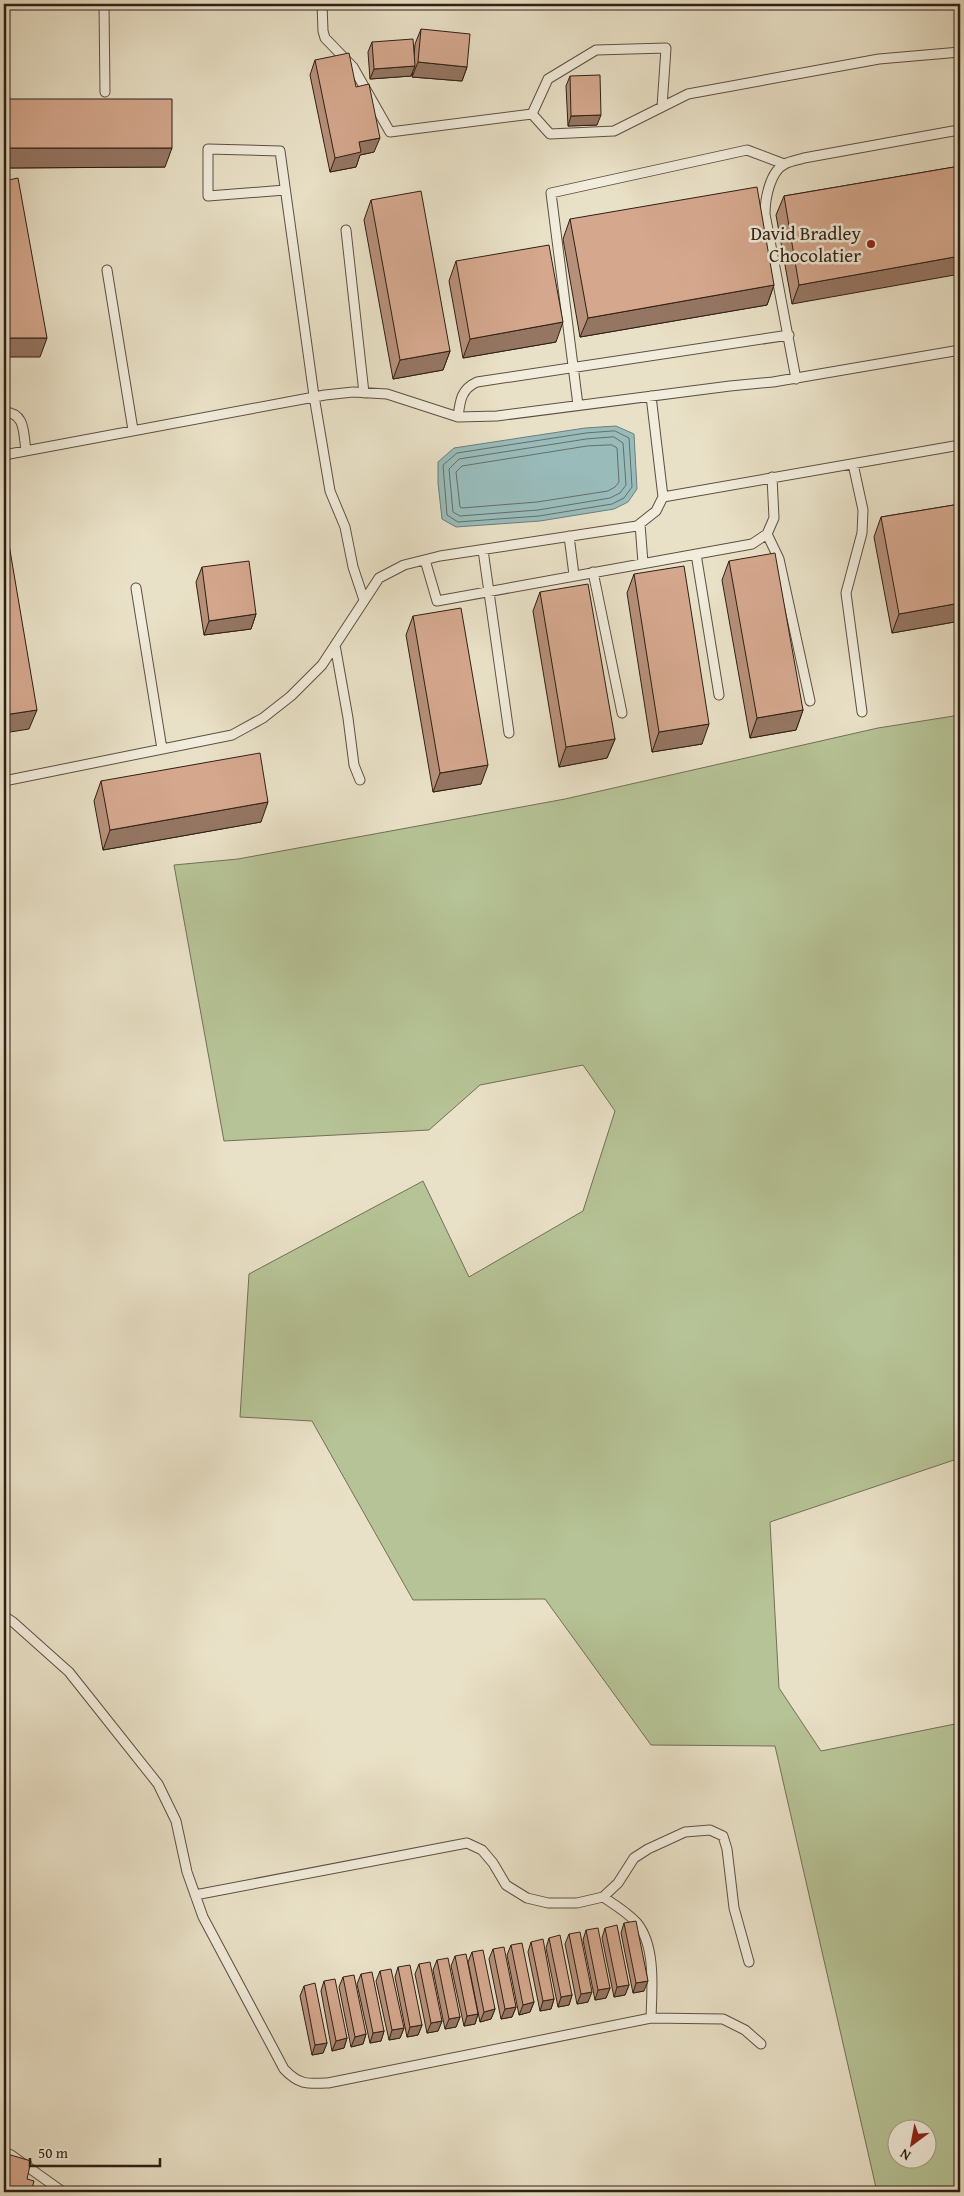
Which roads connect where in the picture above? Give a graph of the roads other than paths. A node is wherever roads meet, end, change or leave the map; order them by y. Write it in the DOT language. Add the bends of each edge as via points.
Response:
graph roads {
  1 [pos="104,4"];
  2 [pos="322,4"];
  3 [pos="960,52"];
  4 [pos="105,92"];
  5 [pos="662,107"];
  6 [pos="532,114"];
  7 [pos="960,132"];
  8 [pos="784,164"];
  9 [pos="285,190"];
  10 [pos="346,230"];
  11 [pos="107,270"];
  12 [pos="789,335"];
  13 [pos="960,350"];
  14 [pos="573,368"];
  15 [pos="796,378"];
  16 [pos="364,393"];
  17 [pos="314,396"];
  18 [pos="651,396"];
  19 [pos="578,405"];
  20 [pos="4,412"];
  21 [pos="458,417"];
  22 [pos="133,430"];
  23 [pos="960,446"];
  24 [pos="26,450"];
  25 [pos="4,454"];
  26 [pos="853,464"];
  27 [pos="772,478"];
  28 [pos="663,497"];
  29 [pos="640,524"];
  30 [pos="767,534"];
  31 [pos="569,536"];
  32 [pos="483,550"];
  33 [pos="696,554"];
  34 [pos="425,560"];
  35 [pos="643,563"];
  36 [pos="593,572"];
  37 [pos="574,575"];
  38 [pos="136,588"];
  39 [pos="488,591"];
  40 [pos="364,600"];
  41 [pos="335,645"];
  42 [pos="719,695"];
  43 [pos="810,701"];
  44 [pos="862,712"];
  45 [pos="622,713"];
  46 [pos="509,733"];
  47 [pos="162,749"];
  48 [pos="360,780"];
  49 [pos="4,781"];
  50 [pos="4,1616"];
  51 [pos="195,1895"];
  52 [pos="603,1897"];
  53 [pos="748,1962"];
  54 [pos="652,2018"];
  55 [pos="761,2044"];
  56 [pos="4,2152"];
  57 [pos="63,2192"];
  1 -- 4 [label="lane"];
  2 -- 6 [label="lane" via="325,38 353,67 390,132"];
  3 -- 5 [label="lane" via="879,59 688,94"];
  5 -- 6 [label="lane" via="614,131 550,134"];
  5 -- 6 [label="lane" via="666,48 596,50 548,79"];
  7 -- 8 [label="lane"];
  8 -- 12 [label="lane" via="772,180 765,214"];
  8 -- 14 [label="lane" via="747,150 551,193"];
  9 -- 9 [label="lane" via="280,151 208,150 208,196"];
  9 -- 17 [label="lane"];
  10 -- 16 [label="lane"];
  11 -- 22 [label="lane"];
  12 -- 14 [label="lane"];
  12 -- 15 [label="lane"];
  13 -- 15 [label="lane"];
  14 -- 19 [label="lane"];
  14 -- 21 [label="lane" via="477,382 469,386 460,400"];
  15 -- 18 [label="lane"];
  16 -- 17 [label="lane"];
  16 -- 21 [label="lane" via="386,394"];
  17 -- 22 [label="lane"];
  17 -- 40 [label="lane" via="330,491 345,527"];
  18 -- 19 [label="lane"];
  18 -- 28 [label="lane"];
  19 -- 21 [label="lane" via="497,416"];
  20 -- 24 [label="lane" via="18,415 22,420"];
  22 -- 24 [label="lane"];
  23 -- 26 [label="lane"];
  24 -- 25 [label="lane"];
  26 -- 27 [label="lane"];
  26 -- 44 [label="lane" via="863,510 862,533 846,593"];
  27 -- 28 [label="lane"];
  27 -- 30 [label="lane" via="774,518"];
  28 -- 29 [label="lane" via="656,511"];
  29 -- 31 [label="lane"];
  29 -- 35 [label="lane"];
  30 -- 33 [label="lane" via="752,544"];
  30 -- 43 [label="lane" via="779,559"];
  31 -- 32 [label="lane"];
  31 -- 37 [label="lane"];
  32 -- 34 [label="lane"];
  32 -- 39 [label="lane"];
  33 -- 35 [label="lane"];
  33 -- 42 [label="lane"];
  34 -- 39 [label="lane" via="437,601"];
  34 -- 40 [label="lane" via="404,565 379,578"];
  35 -- 36 [label="lane"];
  36 -- 37 [label="lane"];
  36 -- 45 [label="lane"];
  37 -- 39 [label="lane"];
  38 -- 47 [label="lane"];
  39 -- 46 [label="lane"];
  40 -- 41 [label="lane"];
  41 -- 47 [label="lane" via="322,664 291,696 263,718 232,735"];
  41 -- 48 [label="lane" via="354,765"];
  47 -- 49 [label="lane"];
  50 -- 51 [label="lane" via="69,1672 158,1784 176,1821"];
  51 -- 52 [label="lane" via="467,1843 482,1850 506,1885 527,1898 548,1903 577,1903"];
  51 -- 54 [label="lane" via="203,1917 284,2069 294,2079 307,2084 328,2083"];
  52 -- 53 [label="lane" via="618,1883 634,1858 648,1848 686,1832 710,1830 723,1836 727,1849 734,1908"];
  52 -- 54 [label="lane" via="624,1910 648,1943"];
  54 -- 55 [label="lane" via="723,2019 746,2030"];
  56 -- 57 [label="lane"];
}
